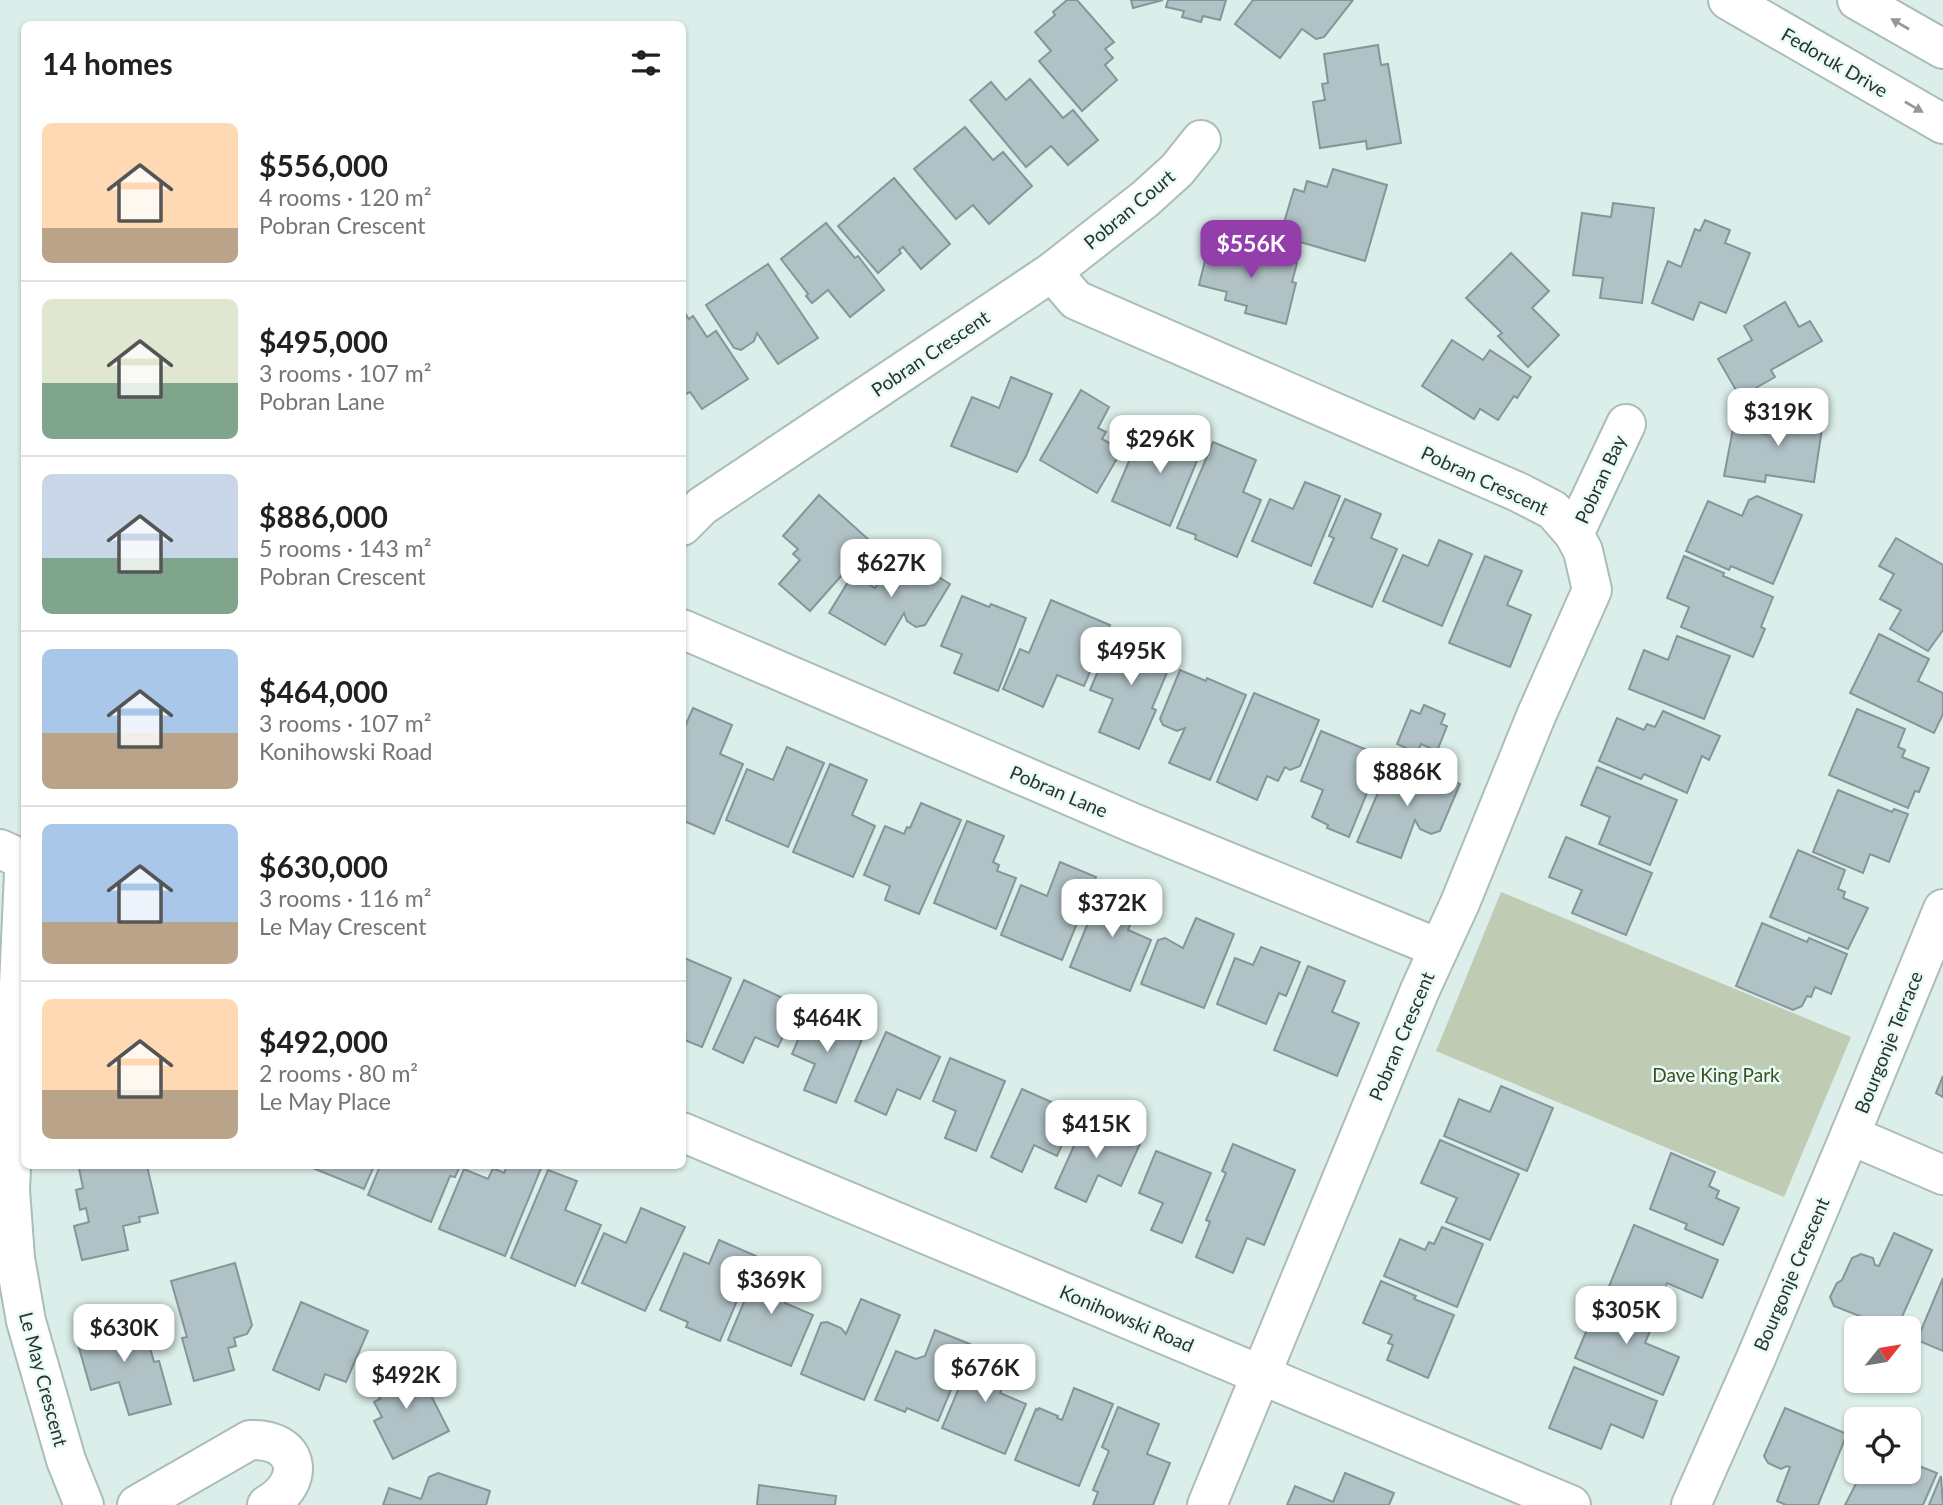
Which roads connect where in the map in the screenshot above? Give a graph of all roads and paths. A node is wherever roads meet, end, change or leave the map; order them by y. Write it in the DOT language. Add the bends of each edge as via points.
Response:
graph roads {
  1 [pos="1728,0"];
  2 [pos="1857,0"];
  3 [pos="1943,49"];
  4 [pos="1943,124"];
  5 [pos="1201,140"];
  6 [pos="1052,272"];
  7 [pos="1626,424"];
  8 [pos="686,522"];
  9 [pos="1574,534"];
  10 [pos="686,631"];
  11 [pos="0,849"];
  12 [pos="21,859"];
  13 [pos="1943,909"];
  14 [pos="21,940"];
  15 [pos="1438,948"];
  16 [pos="686,1134"];
  17 [pos="1850,1135"];
  18 [pos="1943,1175"];
  19 [pos="1261,1375"];
  20 [pos="84,1505"];
  21 [pos="137,1505"];
  22 [pos="267,1505"];
  23 [pos="1207,1505"];
  24 [pos="1571,1505"];
  25 [pos="1691,1505"];
  1 -- 4 [label="street, Fedoruk Drive, one-way"];
  3 -- 2 [label="street, one-way"];
  5 -- 6 [label="street, Pobran Court" via="1145,199"];
  6 -- 8 [label="street, Pobran Crescent" via="702,506"];
  6 -- 9 [label="street, Pobran Crescent" via="1076,300 1518,492 1553,510"];
  7 -- 9 [label="street, Pobran Bay"];
  9 -- 15 [label="street, Pobran Crescent" via="1592,590"];
  10 -- 15 [label="street, Pobran Lane"];
  11 -- 12 [label="street"];
  13 -- 17 [label="street, Bourgonje Terrace"];
  14 -- 20 [label="street, Le May Crescent" via="10,1189 15,1258 26,1321 66,1460"];
  15 -- 19 [label="street, Pobran Crescent"];
  16 -- 19 [label="street, Konihowski Road"];
  17 -- 18 [label="street"];
  17 -- 25 [label="street, Bourgonje Crescent"];
  19 -- 23 [label="street"];
  19 -- 24 [label="street, Konihowski Road"];
  21 -- 22 [label="street" via="250,1440 266,1439 291,1457 294,1471 290,1486"];
}
